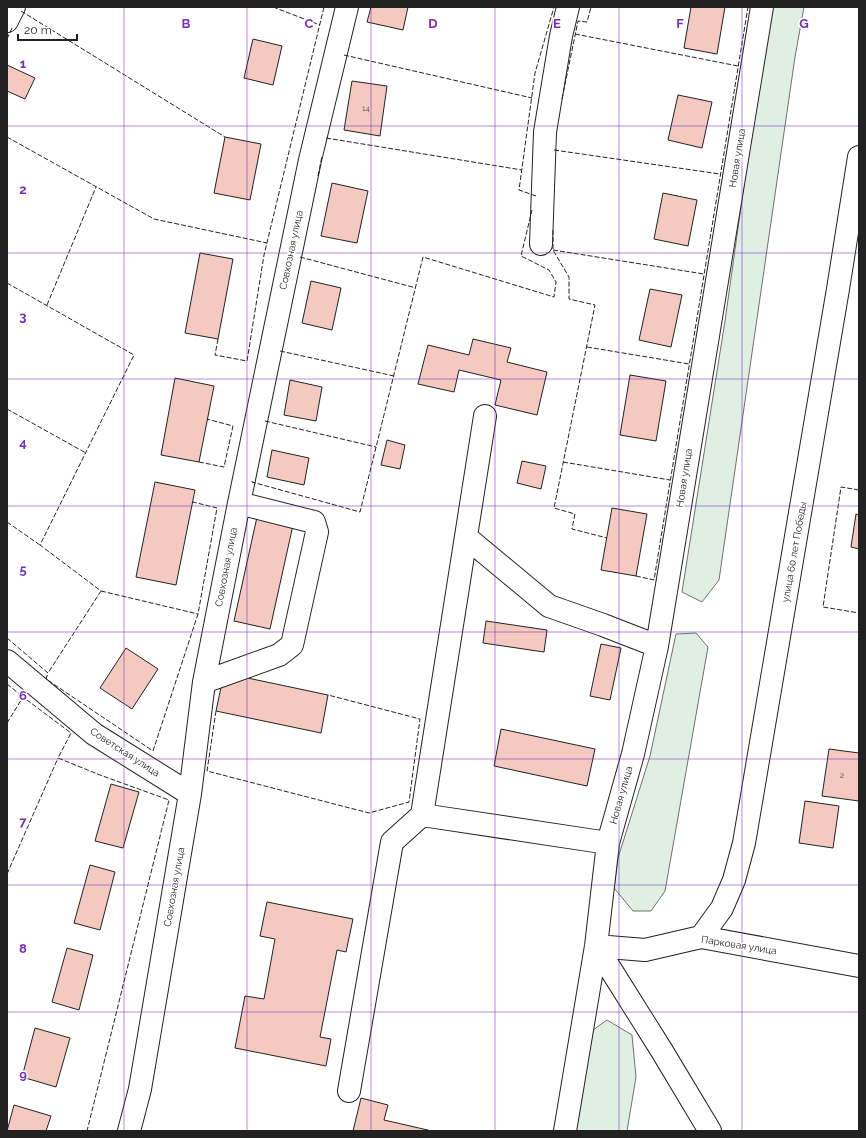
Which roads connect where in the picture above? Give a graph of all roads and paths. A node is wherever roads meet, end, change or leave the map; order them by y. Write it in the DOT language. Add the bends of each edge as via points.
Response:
graph roads {
  1 [pos="14,7"];
  2 [pos="347,7"];
  3 [pos="568,7"];
  4 [pos="762,7"];
  5 [pos="7,21"];
  6 [pos="859,157"];
  7 [pos="542,244"];
  8 [pos="485,416"];
  9 [pos="239,503"];
  10 [pos="466,537"];
  11 [pos="657,646"];
  12 [pos="7,661"];
  13 [pos="204,682"];
  14 [pos="190,794"];
  15 [pos="422,815"];
  16 [pos="608,843"];
  17 [pos="701,937"];
  18 [pos="596,946"];
  19 [pos="859,966"];
  20 [pos="349,1091"];
  21 [pos="128,1131"];
  22 [pos="565,1131"];
  23 [pos="710,1131"];
  1 -- 5 [label="street"];
  2 -- 9 [label="street, Совхозная улица" via="310,160"];
  3 -- 7 [label="street" via="545,132"];
  4 -- 11 [label="street, Новая улица"];
  6 -- 17 [label="street, улица 60 лет Победы" via="744,843 734,880 722,908"];
  8 -- 10 [label="street"];
  9 -- 13 [label="street, Совхозная улица"];
  9 -- 13 [label="street" via="314,522 317,532 292,645 279,655"];
  10 -- 11 [label="street" via="549,606"];
  10 -- 15 [label="street"];
  11 -- 16 [label="street, Новая улица" via="633,754"];
  12 -- 14 [label="street, Советская улица" via="94,734"];
  13 -- 14 [label="street, Совхозная улица"];
  14 -- 21 [label="street, Совхозная улица" via="140,1089"];
  15 -- 16 [label="street"];
  15 -- 20 [label="street" via="392,842"];
  16 -- 18 [label="street, Новая улица"];
  17 -- 18 [label="street, Парковая улица" via="645,950"];
  17 -- 19 [label="street, Парковая улица"];
  18 -- 22 [label="street, Новая улица"];
  18 -- 23 [label="street"];
}
